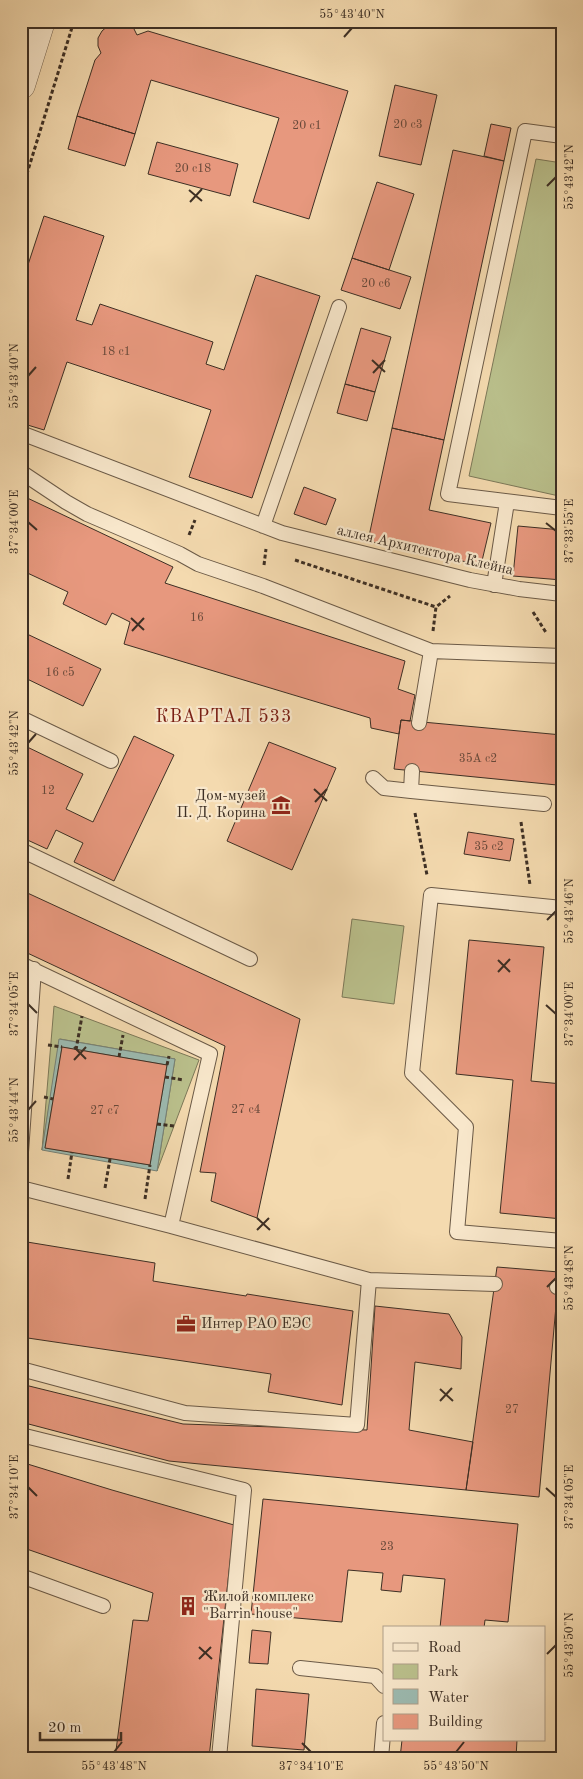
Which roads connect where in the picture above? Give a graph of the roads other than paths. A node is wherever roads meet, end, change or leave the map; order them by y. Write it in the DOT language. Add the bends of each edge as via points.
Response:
graph roads {
  1 [pos="41,21"];
  2 [pos="21,85"];
  3 [pos="562,136"];
  4 [pos="339,307"];
  5 [pos="21,433"];
  6 [pos="21,472"];
  7 [pos="507,502"];
  8 [pos="562,508"];
  9 [pos="263,526"];
  10 [pos="494,585"];
  11 [pos="562,594"];
  12 [pos="431,651"];
  13 [pos="561,656"];
  14 [pos="21,718"];
  15 [pos="419,723"];
  16 [pos="111,761"];
  17 [pos="412,771"];
  18 [pos="373,778"];
  19 [pos="411,791"];
  20 [pos="544,804"];
  21 [pos="21,850"];
  22 [pos="562,908"];
  23 [pos="250,958"];
  24 [pos="27,966"];
  25 [pos="21,1152"];
  26 [pos="21,1188"];
  27 [pos="171,1226"];
  28 [pos="562,1241"];
  29 [pos="369,1280"];
  30 [pos="495,1284"];
  31 [pos="21,1369"];
  32 [pos="21,1435"];
  33 [pos="21,1576"];
  34 [pos="103,1606"];
  35 [pos="300,1668"];
  36 [pos="383,1685"];
  37 [pos="383,1735"];
  38 [pos="219,1758"];
  39 [pos="381,1758"];
  1 -- 2 [label="street"];
  3 -- 7 [label="lane" via="525,131 448,494"];
  4 -- 9 [label="lane"];
  5 -- 9 [label="lane, аллея Архитектора Клейна"];
  6 -- 12 [label="lane" via="87,514 198,564"];
  7 -- 8 [label="lane"];
  7 -- 10 [label="lane"];
  9 -- 10 [label="lane, аллея Архитектора Клейна"];
  10 -- 11 [label="lane, аллея Архитектора Клейна"];
  12 -- 13 [label="lane"];
  12 -- 15 [label="lane"];
  14 -- 16 [label="lane"];
  17 -- 19 [label="lane"];
  18 -- 19 [label="lane" via="384,788"];
  19 -- 20 [label="lane"];
  21 -- 23 [label="lane"];
  22 -- 28 [label="lane" via="431,895 412,1073 466,1127 457,1232"];
  24 -- 25 [label="lane"];
  24 -- 27 [label="lane" via="210,1054"];
  26 -- 27 [label="lane"];
  27 -- 29 [label="lane"];
  29 -- 30 [label="lane"];
  29 -- 31 [label="lane" via="357,1425 185,1413"];
  32 -- 38 [label="lane" via="244,1490"];
  33 -- 34 [label="lane"];
  35 -- 36 [label="lane" via="375,1676"];
  37 -- 39 [label="lane"];
}
